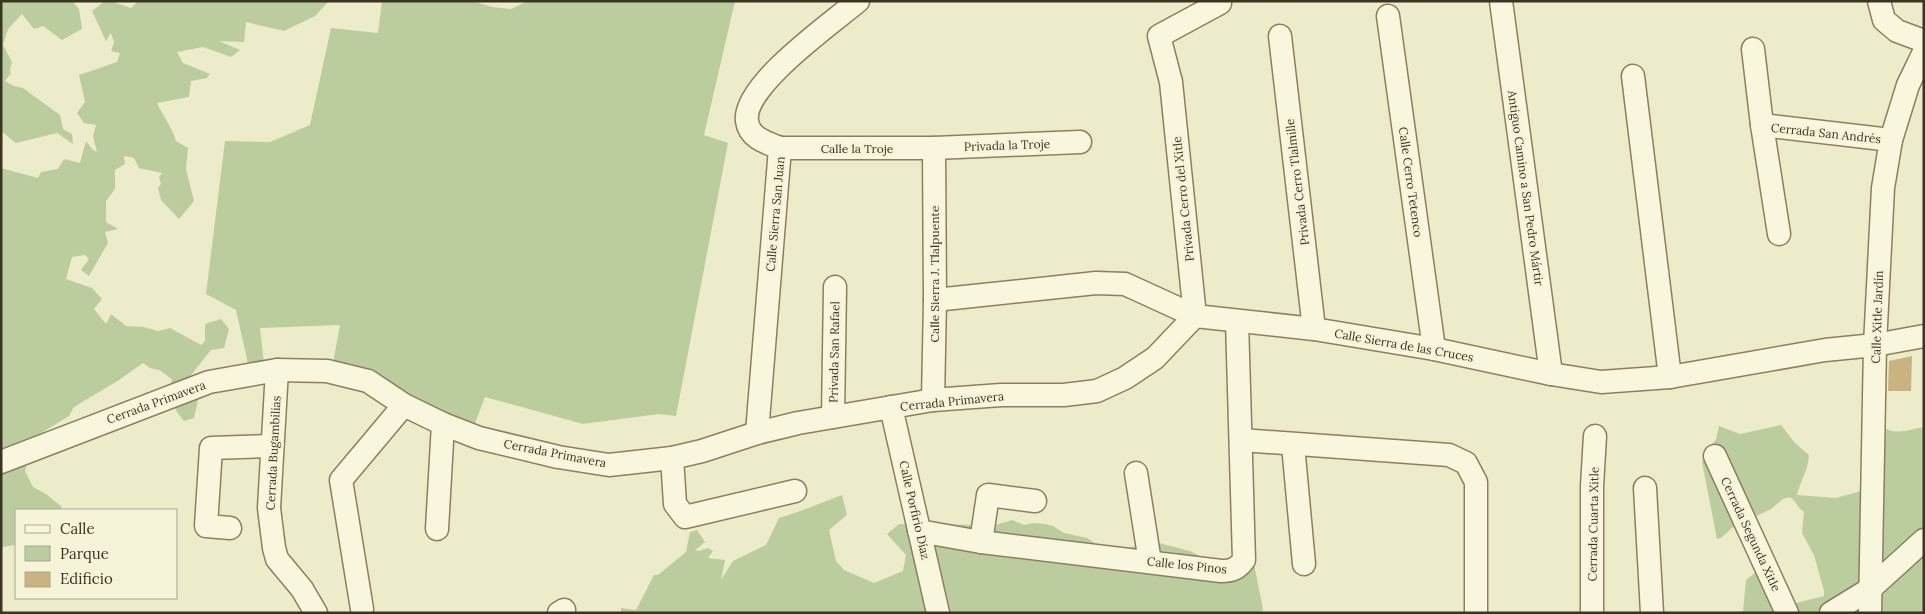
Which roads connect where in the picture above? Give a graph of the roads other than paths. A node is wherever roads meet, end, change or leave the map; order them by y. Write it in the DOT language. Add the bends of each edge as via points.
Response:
graph roads {
  1 [pos="858,1"];
  2 [pos="1501,1"];
  3 [pos="1879,1"];
  4 [pos="1220,4"];
  5 [pos="1388,16"];
  6 [pos="1280,36"];
  7 [pos="1924,41"];
  8 [pos="1753,49"];
  9 [pos="1924,52"];
  10 [pos="1633,76"];
  11 [pos="1916,90"];
  12 [pos="1762,125"];
  13 [pos="1891,140"];
  14 [pos="1080,142"];
  15 [pos="780,148"];
  16 [pos="934,148"];
  17 [pos="1779,234"];
  18 [pos="835,287"];
  19 [pos="935,300"];
  20 [pos="1195,316"];
  21 [pos="1237,321"];
  22 [pos="1314,329"];
  23 [pos="1924,336"];
  24 [pos="1876,345"];
  25 [pos="1434,349"];
  26 [pos="277,370"];
  27 [pos="1551,374"];
  28 [pos="1670,378"];
  29 [pos="933,400"];
  30 [pos="404,404"];
  31 [pos="891,407"];
  32 [pos="833,417"];
  33 [pos="443,424"];
  34 [pos="757,433"];
  35 [pos="1595,436"];
  36 [pos="1241,440"];
  37 [pos="1293,444"];
  38 [pos="272,446"];
  39 [pos="1715,456"];
  40 [pos="672,458"];
  41 [pos="1,462"];
  42 [pos="1136,473"];
  43 [pos="1645,488"];
  44 [pos="795,491"];
  45 [pos="1035,501"];
  46 [pos="230,528"];
  47 [pos="437,529"];
  48 [pos="919,531"];
  49 [pos="1924,540"];
  50 [pos="981,542"];
  51 [pos="1150,562"];
  52 [pos="1304,564"];
  53 [pos="1870,589"];
  54 [pos="362,609"];
  55 [pos="316,613"];
  56 [pos="938,613"];
  57 [pos="1476,613"];
  58 [pos="1592,613"];
  59 [pos="1652,613"];
  60 [pos="1787,613"];
  61 [pos="1832,613"];
  62 [pos="1870,613"];
  1 -- 15 [label="street, Calle Sierra San Juan" via="779,66 758,88 747,111 746,122 760,141"];
  2 -- 27 [label="street, Antiguo Camino a San Pedro Mártir"];
  3 -- 7 [label="street" via="1884,20 1897,31"];
  4 -- 20 [label="street, Privada Cerro del Xitle" via="1159,36 1171,82"];
  5 -- 25 [label="street, Calle Cerro Tetenco"];
  6 -- 22 [label="street, Privada Cerro Tlalmille"];
  8 -- 12 [label="street, Cerrada San Andrés"];
  9 -- 11 [label="street, Calle Xitle Jardín"];
  10 -- 28 [label="street"];
  11 -- 13 [label="street, Calle Xitle Jardín"];
  12 -- 13 [label="street, Cerrada San Andrés"];
  12 -- 17 [label="street, Cerrada San Andrés"];
  13 -- 24 [label="street, Calle Xitle Jardín" via="1883,188"];
  14 -- 16 [label="street, Privada la Troje"];
  15 -- 16 [label="street, Calle la Troje"];
  15 -- 34 [label="street, Calle Sierra San Juan"];
  16 -- 19 [label="street, Calle Sierra J. Tlalpuente"];
  18 -- 32 [label="street, Privada San Rafael"];
  19 -- 20 [label="street, Calle Sierra de las Cruces" via="1125,284"];
  19 -- 29 [label="street, Calle Sierra J. Tlalpuente"];
  20 -- 21 [label="street, Calle Sierra de las Cruces"];
  20 -- 29 [label="street, Cerrada Primavera" via="1154,358 1126,378 1097,391"];
  21 -- 22 [label="street, Calle Sierra de las Cruces"];
  21 -- 36 [label="street, Calle los Pinos"];
  22 -- 25 [label="street, Calle Sierra de las Cruces"];
  23 -- 24 [label="street, Calle Sierra de las Cruces"];
  24 -- 28 [label="street, Calle Sierra de las Cruces" via="1825,350"];
  24 -- 53 [label="street, Calle Xitle Jardín"];
  25 -- 27 [label="street, Calle Sierra de las Cruces"];
  26 -- 30 [label="street, Cerrada Primavera" via="327,372 368,382"];
  26 -- 38 [label="street, Cerrada Bugambilias"];
  26 -- 41 [label="street, Cerrada Primavera" via="209,382"];
  27 -- 28 [label="street, Calle Sierra de las Cruces" via="1601,382"];
  29 -- 31 [label="street, Cerrada Primavera"];
  30 -- 33 [label="street, Cerrada Primavera"];
  30 -- 54 [label="street" via="342,480"];
  31 -- 32 [label="street, Cerrada Primavera"];
  31 -- 48 [label="street, Calle Porfirio Díaz"];
  32 -- 34 [label="street, Cerrada Primavera"];
  33 -- 40 [label="street, Cerrada Primavera" via="488,440 609,465"];
  33 -- 47 [label="street"];
  34 -- 40 [label="street, Cerrada Primavera"];
  35 -- 58 [label="street, Cerrada Cuarta Xitle"];
  36 -- 37 [label="street"];
  36 -- 51 [label="street, Calle los Pinos" via="1244,560 1230,571"];
  37 -- 52 [label="street"];
  37 -- 57 [label="street" via="1449,455 1466,464 1476,482"];
  38 -- 46 [label="street" via="211,448 206,526"];
  38 -- 55 [label="street, Cerrada Bugambilias" via="269,508 274,548 277,559 302,589"];
  39 -- 60 [label="street, Cerrada Segunda Xitle"];
  40 -- 44 [label="street" via="675,504 685,517"];
  42 -- 51 [label="street"];
  43 -- 59 [label="street"];
  45 -- 50 [label="street" via="988,495"];
  48 -- 50 [label="street, Calle los Pinos"];
  48 -- 56 [label="street, Calle Porfirio Díaz"];
  49 -- 53 [label="street"];
  50 -- 51 [label="street, Calle los Pinos"];
  53 -- 61 [label="street"];
  53 -- 62 [label="street, Calle Xitle Jardín"];
}
